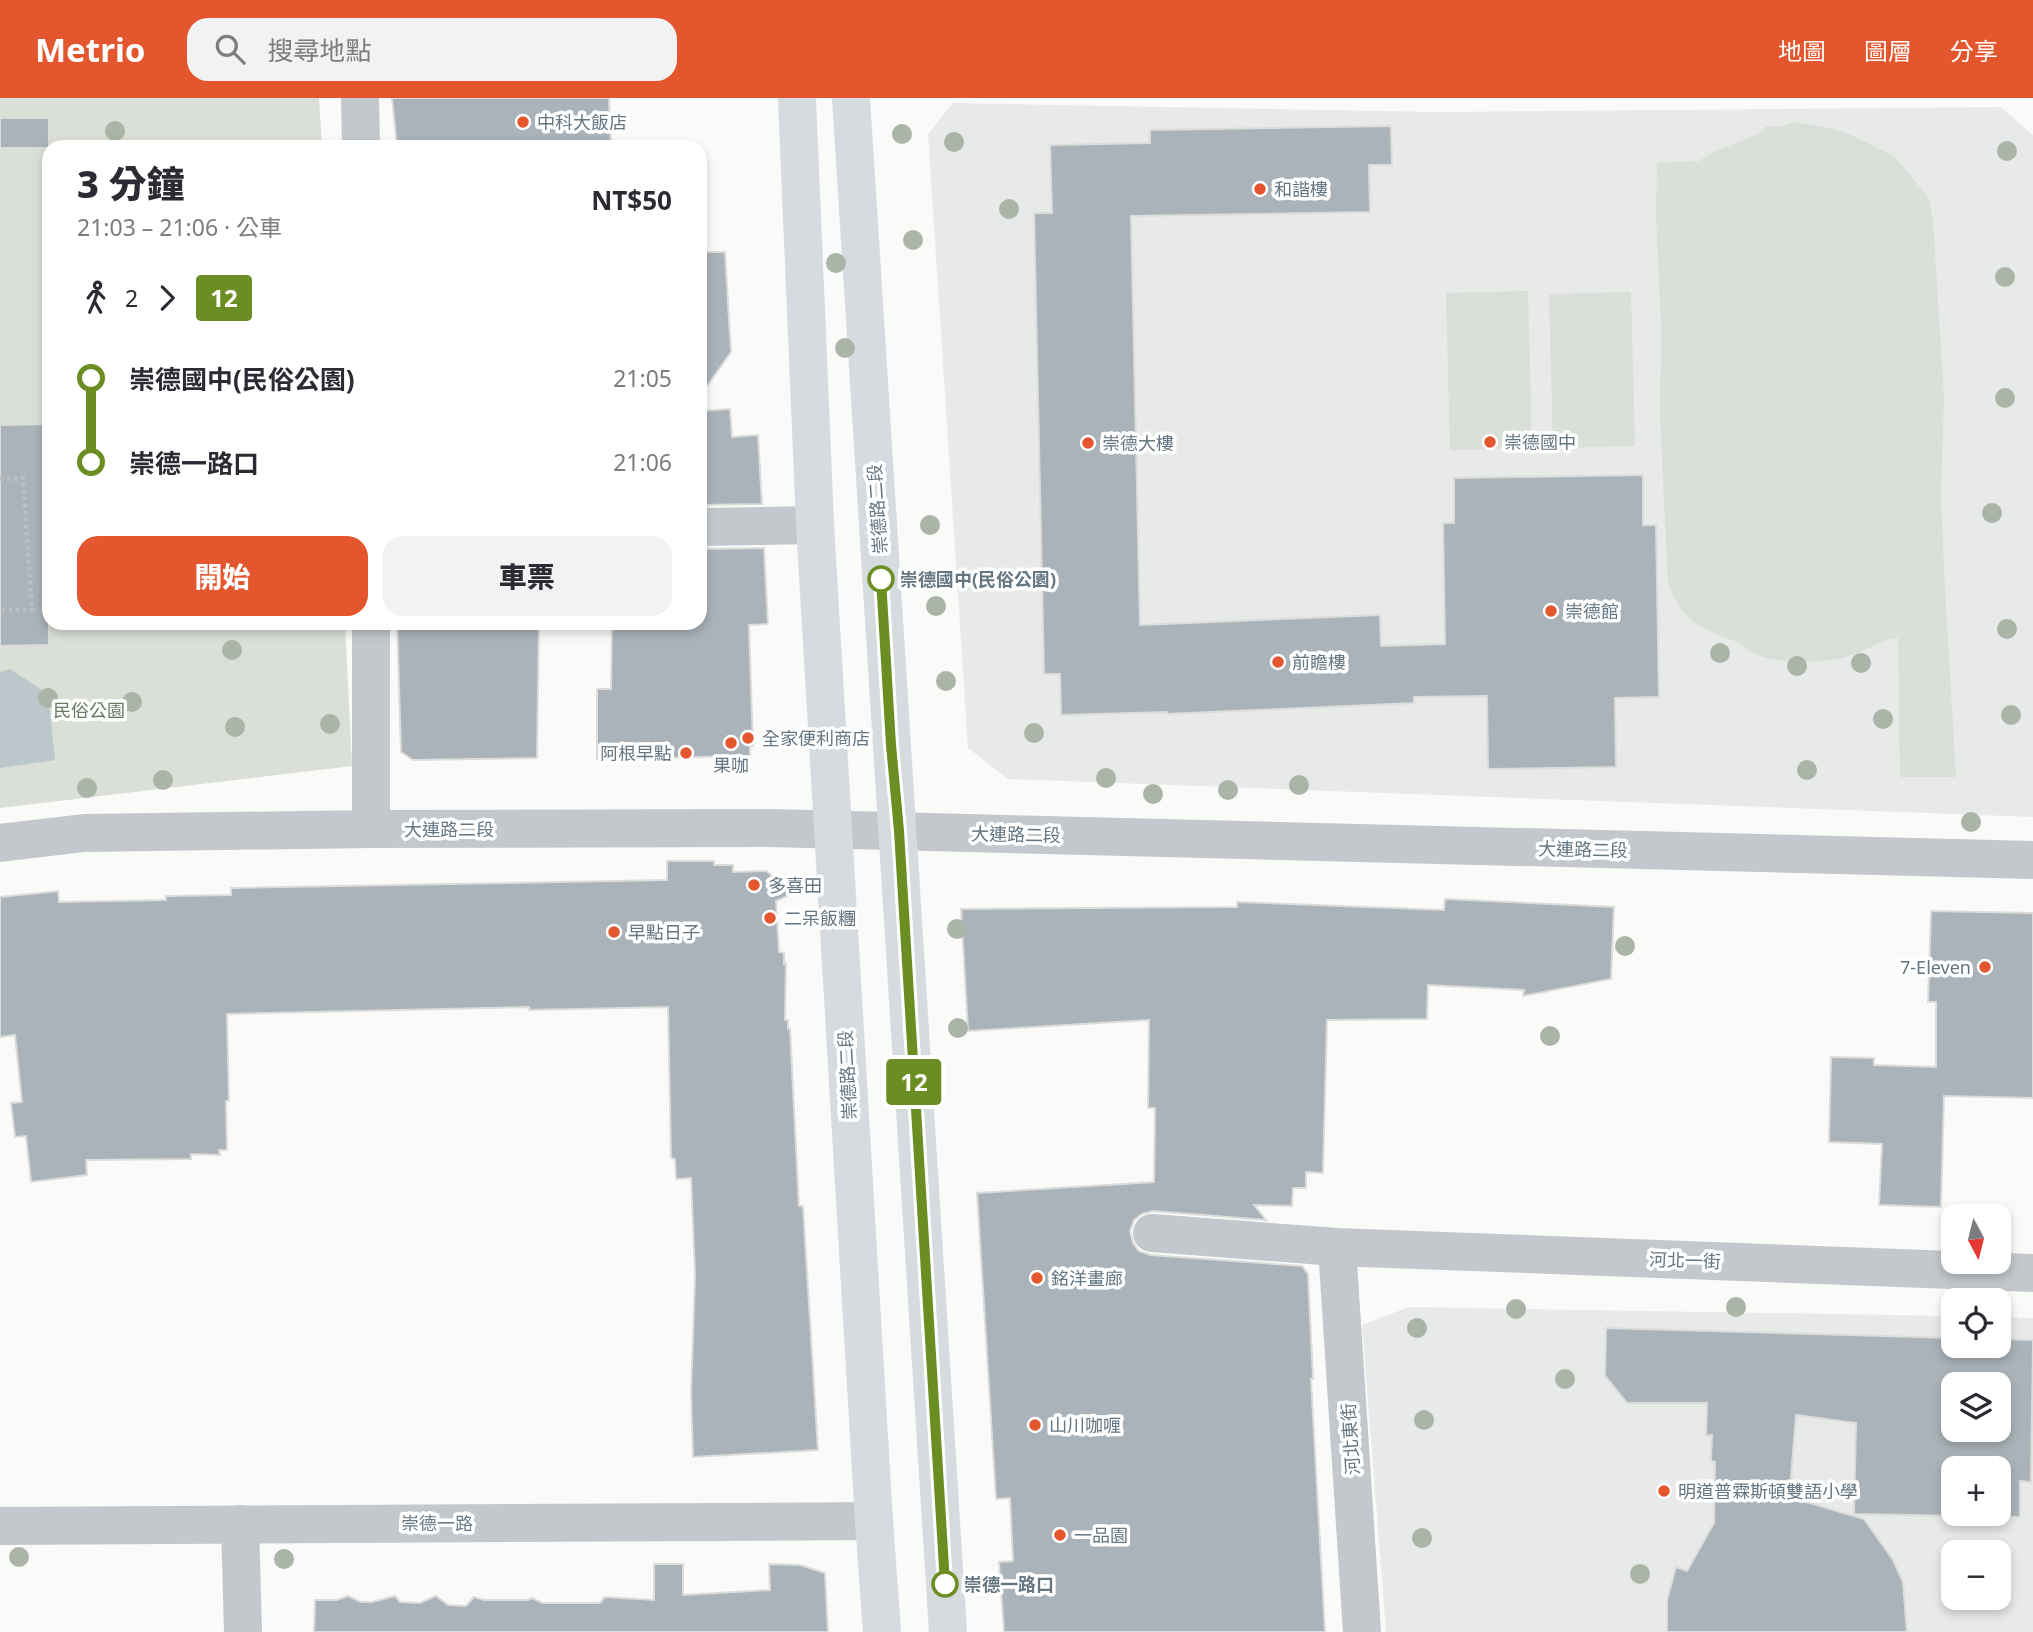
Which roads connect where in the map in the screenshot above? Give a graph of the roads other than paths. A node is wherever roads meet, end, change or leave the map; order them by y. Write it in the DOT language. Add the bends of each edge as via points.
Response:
graph roads {
  1 [pos="360,98"];
  2 [pos="797,98"];
  3 [pos="851,98"];
  4 [pos="361,140"];
  5 [pos="815,525"];
  6 [pos="707,527"];
  7 [pos="371,630"];
  8 [pos="371,829"];
  9 [pos="833,829"];
  10 [pos="899,831"];
  11 [pos="0,843"];
  12 [pos="2033,860"];
  13 [pos="1152,1233"];
  14 [pos="1337,1247"];
  15 [pos="2033,1273"];
  16 [pos="874,1521"];
  17 [pos="240,1524"];
  18 [pos="0,1526"];
  19 [pos="243,1632"];
  20 [pos="882,1632"];
  21 [pos="948,1632"];
  22 [pos="1362,1632"];
  1 -- 4 [label="street"];
  2 -- 5 [label="main road, 崇德路二段"];
  3 -- 10 [label="main road, 崇德路二段"];
  5 -- 6 [label="street"];
  5 -- 9 [label="main road, 崇德路二段"];
  7 -- 8 [label="street"];
  8 -- 9 [label="street, 大連路二段"];
  8 -- 11 [label="street, 大連路二段" via="84,833"];
  9 -- 10 [label="street, 大連路二段"];
  9 -- 16 [label="main road, 崇德路二段"];
  10 -- 12 [label="street, 大連路二段"];
  10 -- 21 [label="main road, 崇德路二段"];
  13 -- 14 [label="street, 河北一街"];
  14 -- 15 [label="street, 河北一街"];
  14 -- 22 [label="street, 河北東街"];
  16 -- 17 [label="street, 崇德一路"];
  16 -- 20 [label="main road, 崇德路二段"];
  17 -- 18 [label="street, 崇德一路"];
  17 -- 19 [label="street"];
}
